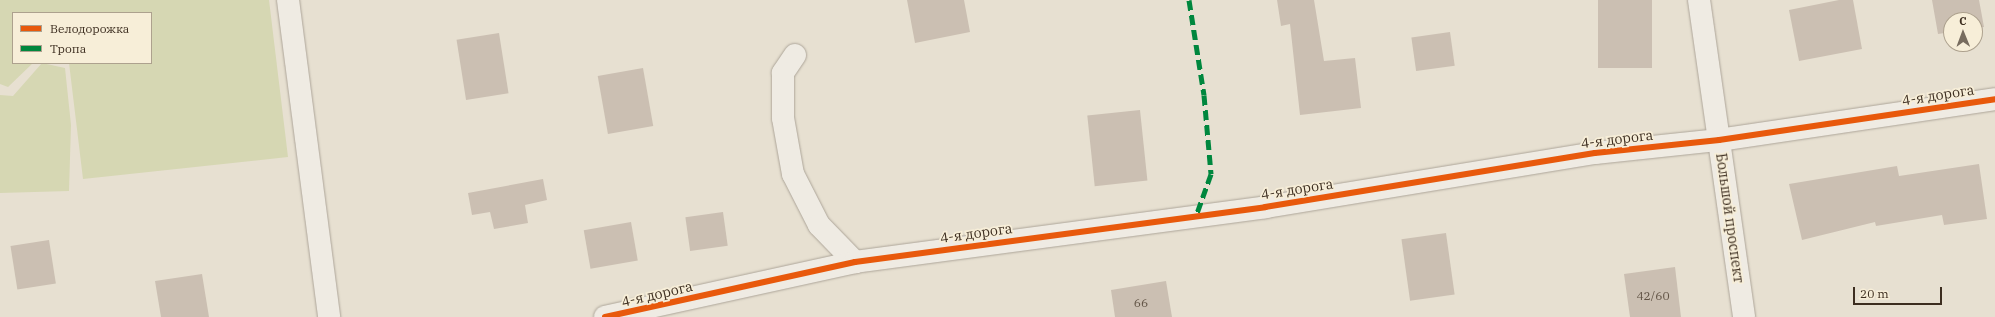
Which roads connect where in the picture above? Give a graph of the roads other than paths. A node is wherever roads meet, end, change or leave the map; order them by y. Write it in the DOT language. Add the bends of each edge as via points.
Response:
graph roads {
  1 [pos="288,0"];
  2 [pos="1699,0"];
  3 [pos="796,55"];
  4 [pos="1995,99"];
  5 [pos="1720,140"];
  6 [pos="855,262"];
  7 [pos="329,317"];
  8 [pos="605,317"];
  9 [pos="1744,317"];
  1 -- 7 [label="street"];
  2 -- 5 [label="street, Большой проспект"];
  3 -- 6 [label="street" via="782,73 783,118 793,174 820,225"];
  4 -- 5 [label="street, 4-я дорога"];
  5 -- 6 [label="street, 4-я дорога" via="1595,153 1265,206"];
  5 -- 9 [label="street, Большой проспект"];
  6 -- 8 [label="street, 4-я дорога"];
}
